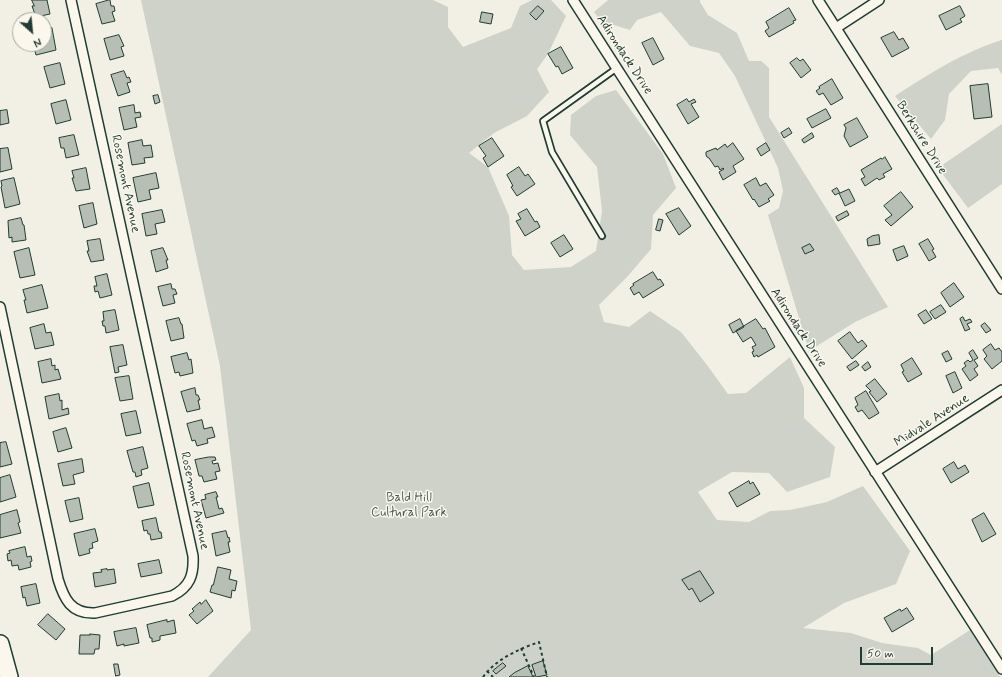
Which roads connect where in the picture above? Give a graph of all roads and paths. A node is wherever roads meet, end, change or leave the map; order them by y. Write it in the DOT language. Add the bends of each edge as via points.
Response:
graph roads {
  1 [pos="71,0"];
  2 [pos="573,0"];
  3 [pos="818,0"];
  4 [pos="879,0"];
  5 [pos="836,28"];
  6 [pos="617,68"];
  7 [pos="602,236"];
  8 [pos="1002,289"];
  9 [pos="0,307"];
  10 [pos="1002,390"];
  11 [pos="875,472"];
  12 [pos="0,644"];
  13 [pos="521,648"];
  14 [pos="1002,669"];
  15 [pos="487,671"];
  16 [pos="547,676"];
  17 [pos="9,677"];
  18 [pos="483,677"];
  19 [pos="493,677"];
  20 [pos="534,677"];
  21 [pos="544,677"];
  1 -- 9 [label="street, Rosemont Avenue" via="193,556 193,572 188,584 181,591 172,596 95,613 85,613 67,601 58,579"];
  2 -- 6 [label="street, Adirondack Drive"];
  3 -- 5 [label="street, Berkshire Drive"];
  4 -- 5 [label="street"];
  5 -- 8 [label="street, Berkshire Drive"];
  6 -- 7 [label="lane" via="543,121 552,152"];
  6 -- 11 [label="street, Adirondack Drive"];
  10 -- 11 [label="street, Midvale Avenue"];
  11 -- 14 [label="street, Adirondack Drive"];
  12 -- 17 [label="highway"];
  13 -- 15 [label="path"];
  13 -- 16 [label="path" via="539,642"];
  13 -- 20 [label="path"];
  15 -- 18 [label="path"];
  15 -- 19 [label="path"];
  16 -- 21 [label="path"];
}
